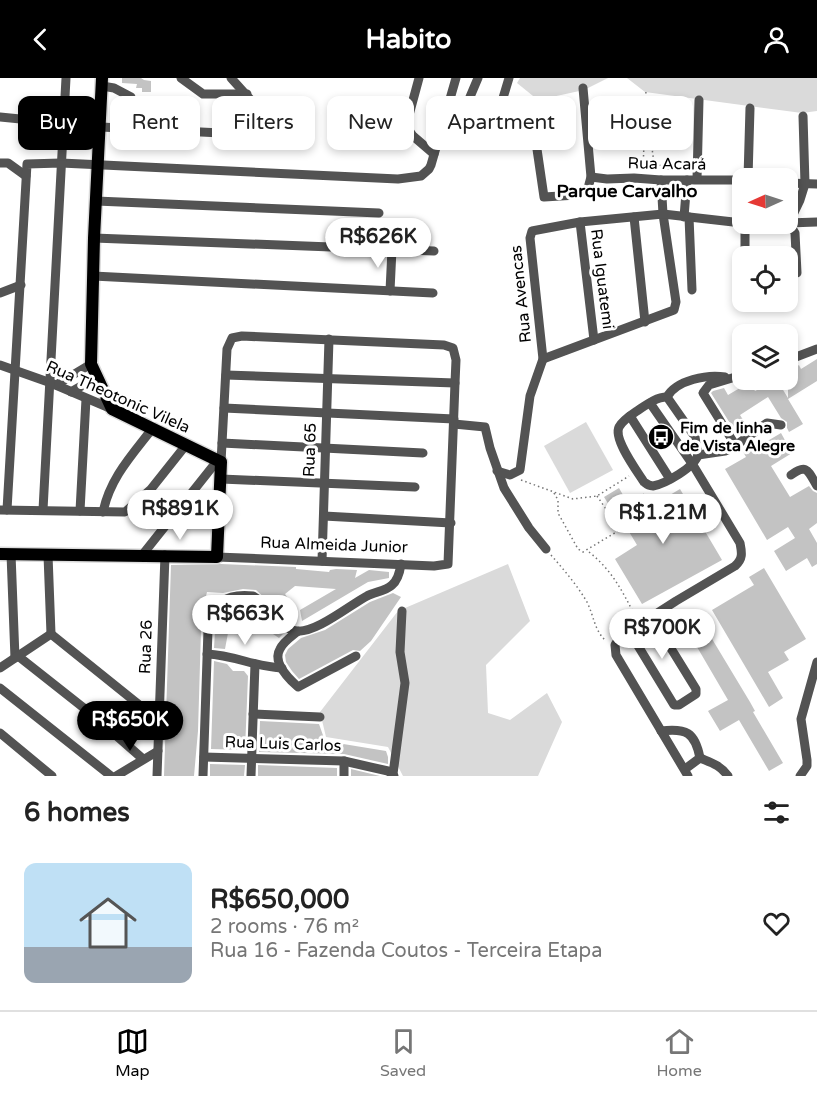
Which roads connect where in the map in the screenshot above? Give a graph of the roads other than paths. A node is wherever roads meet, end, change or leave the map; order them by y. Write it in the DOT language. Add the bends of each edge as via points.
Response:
graph roads {
  1 [pos="66,78"];
  2 [pos="181,78"];
  3 [pos="231,78"];
  4 [pos="419,78"];
  5 [pos="456,78"];
  6 [pos="478,78"];
  7 [pos="509,78"];
  8 [pos="102,82"];
  9 [pos="583,88"];
  10 [pos="247,94"];
  11 [pos="66,96"];
  12 [pos="130,96"];
  13 [pos="451,96"];
  14 [pos="470,96"];
  15 [pos="504,96"];
  16 [pos="699,100"];
  17 [pos="750,108"];
  18 [pos="803,116"];
  19 [pos="0,117"];
  20 [pos="18,119"];
  21 [pos="98,127"];
  22 [pos="101,127"];
  23 [pos="212,133"];
  24 [pos="62,150"];
  25 [pos="435,150"];
  26 [pos="537,150"];
  27 [pos="434,154"];
  28 [pos="0,163"];
  29 [pos="61,163"];
  30 [pos="99,165"];
  31 [pos="748,168"];
  32 [pos="26,176"];
  33 [pos="684,176"];
  34 [pos="591,177"];
  35 [pos="698,179"];
  36 [pos="661,180"];
  37 [pos="732,180"];
  38 [pos="798,184"];
  39 [pos="805,184"];
  40 [pos="817,184"];
  41 [pos="96,201"];
  42 [pos="798,204"];
  43 [pos="379,213"];
  44 [pos="663,214"];
  45 [pos="634,217"];
  46 [pos="687,217"];
  47 [pos="580,222"];
  48 [pos="732,222"];
  49 [pos="817,222"];
  50 [pos="798,223"];
  51 [pos="94,238"];
  52 [pos="392,249"];
  53 [pos="434,251"];
  54 [pos="93,276"];
  55 [pos="21,285"];
  56 [pos="692,290"];
  57 [pos="390,291"];
  58 [pos="0,293"];
  59 [pos="433,293"];
  60 [pos="645,322"];
  61 [pos="329,339"];
  62 [pos="594,340"];
  63 [pos="817,349"];
  64 [pos="798,356"];
  65 [pos="543,359"];
  66 [pos="91,364"];
  67 [pos="0,365"];
  68 [pos="17,370"];
  69 [pos="226,375"];
  70 [pos="97,377"];
  71 [pos="328,378"];
  72 [pos="730,378"];
  73 [pos="456,383"];
  74 [pos="54,384"];
  75 [pos="103,390"];
  76 [pos="71,392"];
  77 [pos="667,397"];
  78 [pos="89,400"];
  79 [pos="650,403"];
  80 [pos="224,408"];
  81 [pos="112,409"];
  82 [pos="327,414"];
  83 [pos="630,416"];
  84 [pos="454,421"];
  85 [pos="781,425"];
  86 [pos="152,429"];
  87 [pos="222,443"];
  88 [pos="186,445"];
  89 [pos="735,446"];
  90 [pos="326,447"];
  91 [pos="423,453"];
  92 [pos="698,455"];
  93 [pos="219,462"];
  94 [pos="693,465"];
  95 [pos="497,471"];
  96 [pos="791,475"];
  97 [pos="221,479"];
  98 [pos="670,479"];
  99 [pos="324,483"];
  100 [pos="817,486"];
  101 [pos="415,487"];
  102 [pos="4,510"];
  103 [pos="43,510"];
  104 [pos="80,512"];
  105 [pos="103,512"];
  106 [pos="324,516"];
  107 [pos="451,523"];
  108 [pos="546,549"];
  109 [pos="5,554"];
  110 [pos="143,554"];
  111 [pos="48,555"];
  112 [pos="165,555"];
  113 [pos="217,557"];
  114 [pos="322,561"];
  115 [pos="401,564"];
  116 [pos="402,611"];
  117 [pos="651,616"];
  118 [pos="298,631"];
  119 [pos="628,631"];
  120 [pos="51,634"];
  121 [pos="207,654"];
  122 [pos="356,656"];
  123 [pos="16,657"];
  124 [pos="817,662"];
  125 [pos="255,664"];
  126 [pos="0,668"];
  127 [pos="282,668"];
  128 [pos="0,688"];
  129 [pos="253,714"];
  130 [pos="320,717"];
  131 [pos="158,720"];
  132 [pos="661,731"];
  133 [pos="0,733"];
  134 [pos="158,751"];
  135 [pos="204,756"];
  136 [pos="700,758"];
  137 [pos="143,759"];
  138 [pos="251,759"];
  139 [pos="344,761"];
  140 [pos="687,773"];
  141 [pos="393,775"];
  142 [pos="52,776"];
  143 [pos="111,776"];
  144 [pos="117,776"];
  145 [pos="157,776"];
  146 [pos="203,776"];
  147 [pos="250,776"];
  148 [pos="344,776"];
  149 [pos="728,776"];
  150 [pos="800,776"];
  1 -- 11 [label="street"];
  2 -- 10 [label="street" via="203,94"];
  3 -- 10 [label="street"];
  4 -- 27 [label="street" via="406,126"];
  5 -- 13 [label="street"];
  6 -- 14 [label="street"];
  7 -- 15 [label="street"];
  8 -- 12 [label="street"];
  8 -- 22 [label="main road"];
  9 -- 34 [label="street"];
  16 -- 35 [label="street"];
  17 -- 31 [label="street"];
  18 -- 39 [label="street"];
  19 -- 20 [label="street"];
  21 -- 22 [label="street"];
  22 -- 23 [label="street"];
  22 -- 30 [label="main road"];
  24 -- 29 [label="street"];
  25 -- 27 [label="street"];
  26 -- 34 [label="street" via="544,197 587,192"];
  27 -- 30 [label="street" via="429,169 421,176 409,178"];
  28 -- 32 [label="street" via="8,163"];
  29 -- 30 [label="street"];
  29 -- 32 [label="street" via="28,163"];
  29 -- 74 [label="street"];
  30 -- 41 [label="main road"];
  32 -- 55 [label="street"];
  33 -- 35 [label="street, Rua Acará"];
  33 -- 36 [label="street, Rua Acará"];
  33 -- 46 [label="street"];
  34 -- 36 [label="street, Rua Acará"];
  35 -- 37 [label="street, Rua Acará"];
  36 -- 44 [label="street"];
  38 -- 39 [label="street"];
  39 -- 40 [label="street"];
  39 -- 42 [label="street"];
  41 -- 43 [label="street"];
  41 -- 51 [label="main road"];
  44 -- 45 [label="street"];
  44 -- 46 [label="street"];
  44 -- 60 [label="street" via="676,306"];
  45 -- 47 [label="street"];
  45 -- 60 [label="street"];
  46 -- 48 [label="street"];
  46 -- 56 [label="street"];
  47 -- 62 [label="street, Rua Iguatemi"];
  47 -- 65 [label="street, Rua Avencas" via="536,229 530,238"];
  49 -- 50 [label="street"];
  51 -- 52 [label="street"];
  51 -- 54 [label="main road"];
  52 -- 53 [label="street"];
  52 -- 57 [label="street"];
  54 -- 57 [label="street"];
  54 -- 66 [label="main road"];
  55 -- 58 [label="street"];
  55 -- 68 [label="street"];
  57 -- 59 [label="street"];
  60 -- 62 [label="street"];
  61 -- 69 [label="street" via="235,336 230,340"];
  61 -- 71 [label="street, Rua 65"];
  61 -- 73 [label="street" via="450,346 456,354"];
  62 -- 65 [label="street"];
  63 -- 64 [label="street"];
  65 -- 95 [label="street" via="530,396 516,473"];
  66 -- 70 [label="main road"];
  66 -- 74 [label="street"];
  67 -- 68 [label="street, Rua Theotonic Vilela"];
  68 -- 74 [label="street, Rua Theotonic Vilela"];
  68 -- 102 [label="street"];
  69 -- 71 [label="street"];
  69 -- 80 [label="street"];
  70 -- 75 [label="main road"];
  70 -- 76 [label="street"];
  71 -- 73 [label="street"];
  71 -- 82 [label="street, Rua 65"];
  72 -- 77 [label="street" via="696,379 676,387"];
  72 -- 89 [label="street" via="709,385 703,393"];
  73 -- 84 [label="street"];
  74 -- 76 [label="street, Rua Theotonic Vilela"];
  74 -- 103 [label="street"];
  75 -- 78 [label="street"];
  75 -- 81 [label="main road"];
  76 -- 78 [label="street, Rua Theotonic Vilela"];
  77 -- 79 [label="street"];
  77 -- 92 [label="street" via="694,437"];
  78 -- 81 [label="street, Rua Theotonic Vilela"];
  78 -- 104 [label="street"];
  79 -- 83 [label="street"];
  79 -- 94 [label="street"];
  80 -- 82 [label="street"];
  80 -- 87 [label="street"];
  81 -- 86 [label="main road, Rua Theotonic Vilela"];
  82 -- 84 [label="street"];
  82 -- 90 [label="street, Rua 65"];
  83 -- 98 [label="street"];
  83 -- 98 [label="street" via="620,425 618,436 637,471 649,485"];
  84 -- 95 [label="street" via="485,427"];
  84 -- 107 [label="street"];
  85 -- 89 [label="street" via="766,423"];
  86 -- 88 [label="main road, Rua Theotonic Vilela"];
  86 -- 105 [label="street" via="117,475"];
  87 -- 90 [label="street"];
  87 -- 93 [label="street"];
  88 -- 93 [label="main road, Rua Theotonic Vilela"];
  88 -- 105 [label="street" via="132,507 121,513"];
  89 -- 92 [label="street"];
  90 -- 91 [label="street"];
  90 -- 99 [label="street, Rua 65"];
  92 -- 94 [label="street"];
  93 -- 97 [label="main road"];
  93 -- 110 [label="street"];
  94 -- 98 [label="street"];
  94 -- 117 [label="street" via="740,543 742,558"];
  95 -- 108 [label="street" via="507,494"];
  96 -- 100 [label="street" via="800,468 807,470"];
  97 -- 99 [label="street"];
  97 -- 113 [label="main road"];
  99 -- 101 [label="street"];
  99 -- 106 [label="street, Rua 65"];
  102 -- 103 [label="street"];
  103 -- 104 [label="street"];
  104 -- 105 [label="street"];
  106 -- 107 [label="street"];
  106 -- 114 [label="street, Rua 65"];
  107 -- 115 [label="street, Rua Almeida Junior" via="449,562 434,566"];
  109 -- 111 [label="main road, Rua Almeida Junior"];
  109 -- 123 [label="street"];
  110 -- 111 [label="main road, Rua Almeida Junior"];
  110 -- 112 [label="main road, Rua Almeida Junior"];
  111 -- 120 [label="street"];
  112 -- 113 [label="main road, Rua Almeida Junior"];
  112 -- 131 [label="street, Rua 26"];
  113 -- 114 [label="street, Rua Almeida Junior"];
  114 -- 115 [label="street, Rua Almeida Junior"];
  115 -- 118 [label="street" via="392,586"];
  116 -- 141 [label="street" via="400,652 405,683"];
  117 -- 119 [label="street"];
  117 -- 119 [label="street" via="696,694 674,705"];
  118 -- 121 [label="street" via="282,624 253,596 231,597 219,603 212,614"];
  118 -- 127 [label="street" via="280,648"];
  119 -- 132 [label="street" via="615,645 616,655"];
  120 -- 123 [label="street"];
  120 -- 131 [label="street"];
  121 -- 125 [label="street"];
  121 -- 135 [label="street"];
  122 -- 127 [label="street" via="300,687"];
  123 -- 126 [label="street"];
  123 -- 137 [label="street"];
  124 -- 150 [label="street" via="801,719 807,766"];
  125 -- 127 [label="street"];
  125 -- 129 [label="street"];
  128 -- 143 [label="street"];
  129 -- 130 [label="street"];
  129 -- 138 [label="street"];
  131 -- 134 [label="street, Rua 26"];
  132 -- 136 [label="street" via="685,731 694,739"];
  132 -- 140 [label="street"];
  133 -- 142 [label="street"];
  134 -- 137 [label="street"];
  134 -- 145 [label="street, Rua 26"];
  135 -- 138 [label="street, Rua Luis Carlos"];
  135 -- 146 [label="street"];
  136 -- 140 [label="street"];
  136 -- 149 [label="street" via="713,762"];
  137 -- 144 [label="street"];
  138 -- 139 [label="street, Rua Luis Carlos"];
  138 -- 147 [label="street"];
  139 -- 141 [label="street, Rua Luis Carlos"];
  139 -- 148 [label="street"];
}
